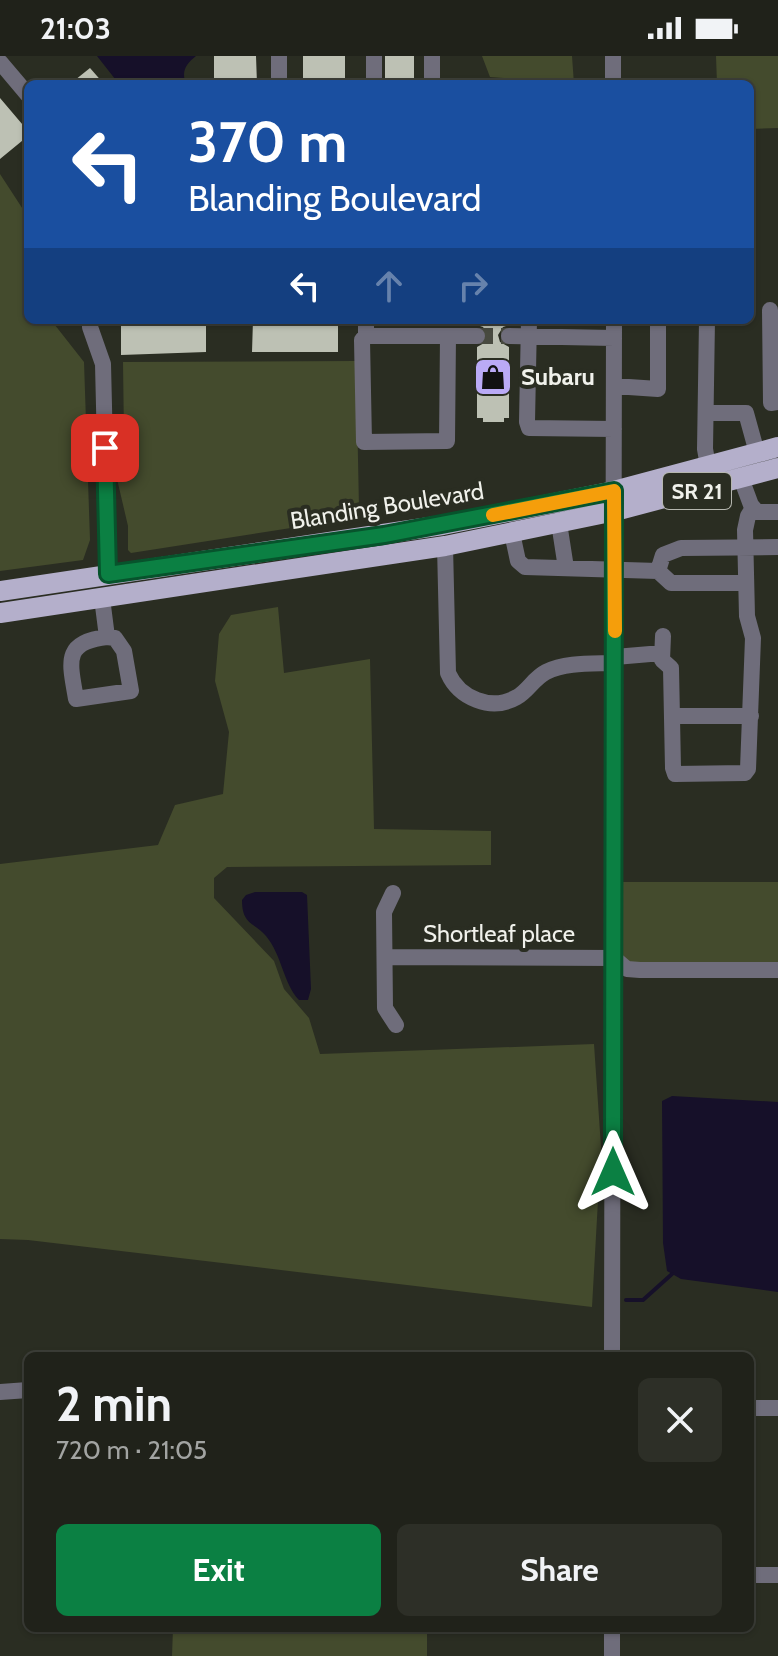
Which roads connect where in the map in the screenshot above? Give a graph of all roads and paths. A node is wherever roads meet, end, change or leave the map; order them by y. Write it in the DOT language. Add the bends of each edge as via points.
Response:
graph roads {
  1 [pos="279,56"];
  2 [pos="374,56"];
  3 [pos="432,56"];
  4 [pos="613,56"];
  5 [pos="0,62"];
  6 [pos="279,80"];
  7 [pos="374,80"];
  8 [pos="432,80"];
  9 [pos="613,80"];
  10 [pos="24,90"];
  11 [pos="770,310"];
  12 [pos="90,324"];
  13 [pos="614,324"];
  14 [pos="658,324"];
  15 [pos="707,324"];
  16 [pos="366,328"];
  17 [pos="529,328"];
  18 [pos="455,330"];
  19 [pos="477,336"];
  20 [pos="509,336"];
  21 [pos="614,338"];
  22 [pos="614,386"];
  23 [pos="778,402"];
  24 [pos="706,413"];
  25 [pos="614,429"];
  26 [pos="778,447"];
  27 [pos="757,453"];
  28 [pos="708,466"];
  29 [pos="778,468"];
  30 [pos="741,478"];
  31 [pos="614,501"];
  32 [pos="753,508"];
  33 [pos="778,512"];
  34 [pos="559,523"];
  35 [pos="512,533"];
  36 [pos="445,546"];
  37 [pos="745,547"];
  38 [pos="778,547"];
  39 [pos="356,550"];
  40 [pos="159,568"];
  41 [pos="566,568"];
  42 [pos="615,570"];
  43 [pos="658,571"];
  44 [pos="108,574"];
  45 [pos="746,583"];
  46 [pos="0,591"];
  47 [pos="102,598"];
  48 [pos="49,606"];
  49 [pos="0,613"];
  50 [pos="107,637"];
  51 [pos="615,660"];
  52 [pos="672,716"];
  53 [pos="751,716"];
  54 [pos="393,893"];
  55 [pos="385,957"];
  56 [pos="614,958"];
  57 [pos="778,970"];
  58 [pos="396,1025"];
  59 [pos="612,1352"];
  60 [pos="24,1390"];
  61 [pos="0,1392"];
  62 [pos="754,1408"];
  63 [pos="778,1408"];
  64 [pos="754,1575"];
  65 [pos="778,1575"];
  66 [pos="612,1632"];
  67 [pos="612,1656"];
  1 -- 6 [label="street"];
  2 -- 7 [label="street"];
  3 -- 8 [label="street"];
  4 -- 9 [label="street"];
  5 -- 10 [label="street"];
  11 -- 23 [label="street" via="771,403"];
  12 -- 44 [label="street" via="103,364"];
  13 -- 21 [label="street"];
  14 -- 22 [label="street" via="658,389"];
  15 -- 24 [label="street"];
  16 -- 18 [label="street"];
  16 -- 18 [label="street" via="364,442 447,441"];
  17 -- 20 [label="street"];
  17 -- 21 [label="street"];
  17 -- 25 [label="street" via="529,428"];
  18 -- 19 [label="street"];
  21 -- 22 [label="street"];
  22 -- 25 [label="street"];
  24 -- 27 [label="street" via="746,413"];
  24 -- 28 [label="street"];
  25 -- 31 [label="street"];
  26 -- 27 [label="main road, Blanding Boulevard / SR 21"];
  27 -- 28 [label="main road, Blanding Boulevard / SR 21"];
  28 -- 31 [label="main road, Blanding Boulevard / SR 21"];
  29 -- 30 [label="main road, Blanding Boulevard / SR 21"];
  30 -- 31 [label="main road, Blanding Boulevard / SR 21"];
  30 -- 32 [label="street"];
  31 -- 34 [label="main road, Blanding Boulevard / SR 21"];
  31 -- 39 [label="main road, Blanding Boulevard / SR 21"];
  31 -- 42 [label="street"];
  32 -- 33 [label="street"];
  32 -- 37 [label="street"];
  34 -- 35 [label="main road, Blanding Boulevard / SR 21"];
  34 -- 41 [label="street"];
  35 -- 36 [label="main road, Blanding Boulevard / SR 21"];
  35 -- 41 [label="street" via="520,565"];
  36 -- 39 [label="main road, Blanding Boulevard / SR 21"];
  36 -- 51 [label="street" via="448,673 465,696 501,703 518,696 543,673"];
  37 -- 38 [label="street"];
  37 -- 43 [label="street" via="671,550 663,555"];
  37 -- 45 [label="street"];
  39 -- 40 [label="main road, Blanding Boulevard / SR 21"];
  39 -- 47 [label="main road, Blanding Boulevard / SR 21"];
  40 -- 44 [label="main road, Blanding Boulevard / SR 21"];
  40 -- 47 [label="main road" via="118,583"];
  41 -- 42 [label="street"];
  42 -- 43 [label="street"];
  42 -- 51 [label="street"];
  43 -- 45 [label="street" via="671,583"];
  44 -- 46 [label="main road, Blanding Boulevard / SR 21"];
  44 -- 48 [label="main road" via="89,590"];
  45 -- 53 [label="street" via="753,638"];
  47 -- 48 [label="main road, Blanding Boulevard / SR 21"];
  47 -- 50 [label="street"];
  48 -- 49 [label="main road, Blanding Boulevard / SR 21"];
  50 -- 50 [label="street" via="90,639 74,650 70,665 76,699 131,691 124,651 115,638"];
  51 -- 52 [label="street" via="662,644 662,660 671,668"];
  51 -- 56 [label="street"];
  52 -- 53 [label="street"];
  52 -- 53 [label="street" via="673,768 682,776 745,773"];
  54 -- 55 [label="street" via="384,912"];
  55 -- 56 [label="street, Shortleaf place"];
  55 -- 58 [label="street" via="385,1008"];
  56 -- 57 [label="street, Shortleaf place" via="627,969 640,970"];
  56 -- 59 [label="street"];
  60 -- 61 [label="street"];
  62 -- 63 [label="street"];
  64 -- 65 [label="street"];
  66 -- 67 [label="street"];
}
